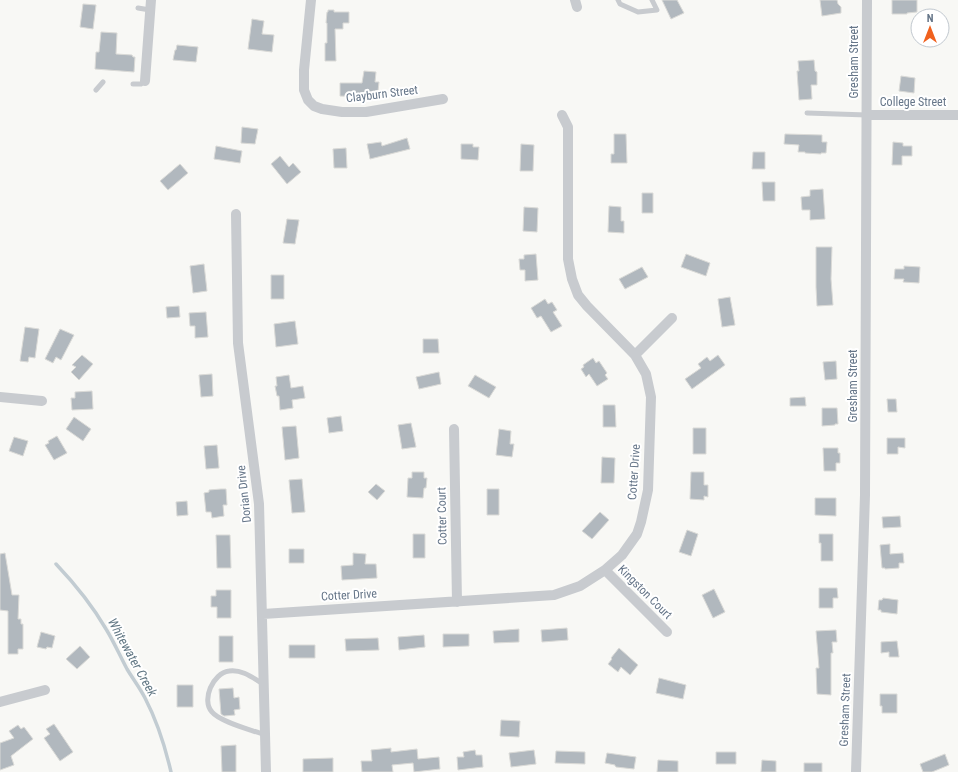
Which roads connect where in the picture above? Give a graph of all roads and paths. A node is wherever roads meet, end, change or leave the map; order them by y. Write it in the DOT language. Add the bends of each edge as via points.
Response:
graph roads {
  1 [pos="311,0"];
  2 [pos="618,0"];
  3 [pos="652,0"];
  4 [pos="867,0"];
  5 [pos="150,5"];
  6 [pos="138,8"];
  7 [pos="145,81"];
  8 [pos="103,82"];
  9 [pos="133,84"];
  10 [pos="96,90"];
  11 [pos="443,99"];
  12 [pos="807,113"];
  13 [pos="562,115"];
  14 [pos="867,115"];
  15 [pos="958,115"];
  16 [pos="236,214"];
  17 [pos="672,318"];
  18 [pos="635,355"];
  19 [pos="0,397"];
  20 [pos="42,401"];
  21 [pos="454,429"];
  22 [pos="605,570"];
  23 [pos="457,602"];
  24 [pos="263,614"];
  25 [pos="667,632"];
  26 [pos="264,684"];
  27 [pos="44,690"];
  28 [pos="0,702"];
  29 [pos="265,735"];
  30 [pos="266,772"];
  31 [pos="856,772"];
  1 -- 11 [label="street, Clayburn Street" via="304,90 314,106 342,112 366,112"];
  2 -- 3 [label="lane" via="620,4 638,12 657,10"];
  4 -- 14 [label="street, Gresham Street"];
  5 -- 6 [label="lane"];
  5 -- 7 [label="street"];
  7 -- 9 [label="lane"];
  8 -- 10 [label="lane"];
  12 -- 14 [label="lane"];
  13 -- 18 [label="street, Cotter Drive" via="568,127 568,259 572,279 586,306"];
  14 -- 15 [label="street, College Street"];
  14 -- 31 [label="street, Gresham Street" via="865,495"];
  16 -- 24 [label="street, Dorian Drive" via="238,343 259,504"];
  17 -- 18 [label="street"];
  18 -- 22 [label="street, Cotter Drive" via="646,374 651,396 648,490 637,534 622,555"];
  19 -- 20 [label="street"];
  21 -- 23 [label="street, Cotter Court"];
  22 -- 23 [label="street, Cotter Drive" via="580,586 554,595"];
  22 -- 25 [label="street, Kingston Court"];
  23 -- 24 [label="street, Cotter Drive"];
  24 -- 26 [label="street, Dorian Drive"];
  26 -- 29 [label="street, Dorian Drive"];
  26 -- 29 [label="lane" via="241,672 228,671 214,680 208,696 208,707 219,719"];
  27 -- 28 [label="street"];
  29 -- 30 [label="street, Dorian Drive"];
}
